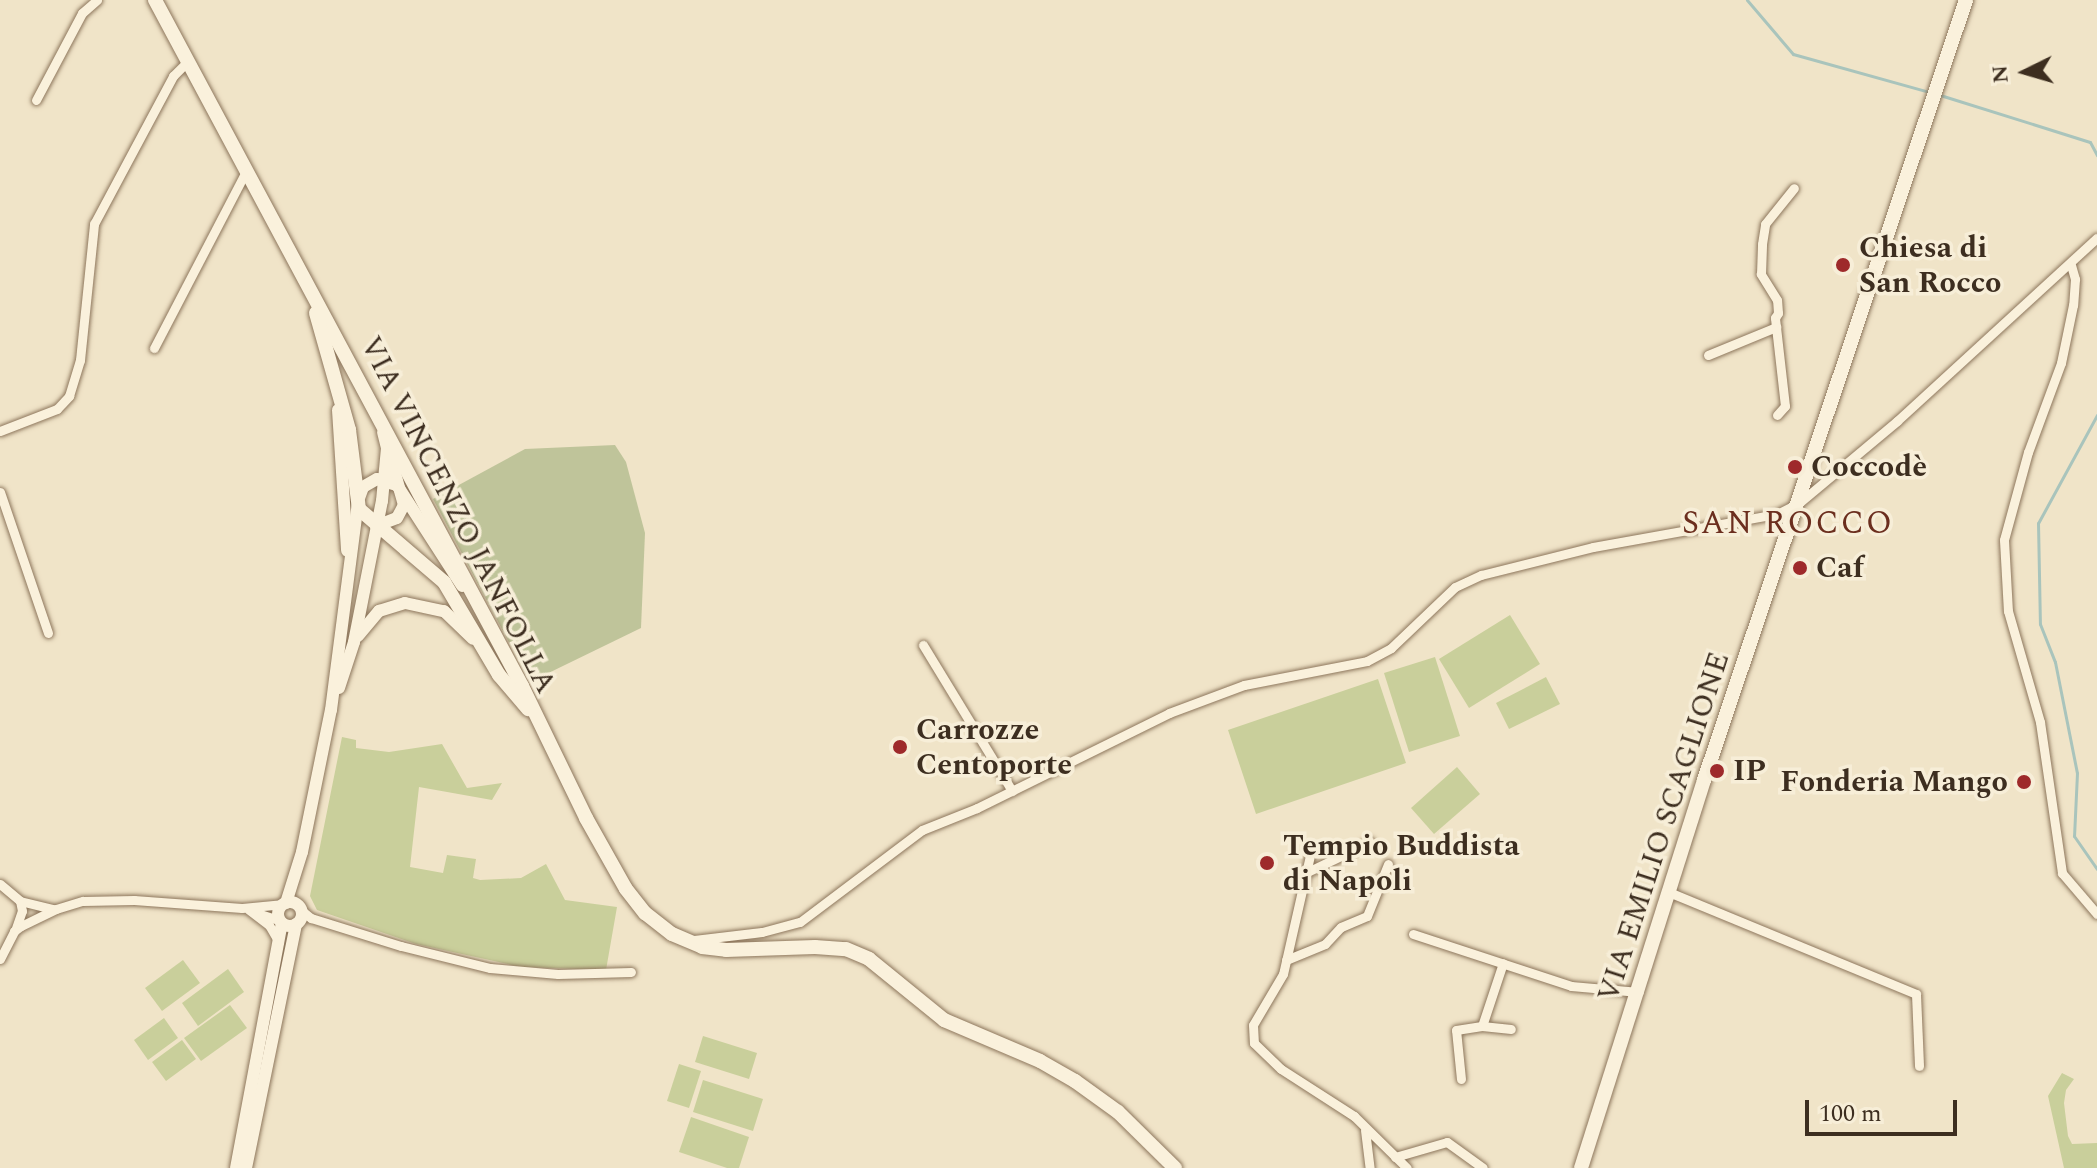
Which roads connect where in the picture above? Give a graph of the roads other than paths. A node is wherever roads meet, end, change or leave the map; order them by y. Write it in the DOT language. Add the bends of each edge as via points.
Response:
graph roads {
  1 [pos="97,0"];
  2 [pos="155,0"];
  3 [pos="1966,0"];
  4 [pos="187,62"];
  5 [pos="36,100"];
  6 [pos="246,171"];
  7 [pos="1794,188"];
  8 [pos="2096,239"];
  9 [pos="2071,265"];
  10 [pos="310,291"];
  11 [pos="1776,327"];
  12 [pos="154,348"];
  13 [pos="1708,355"];
  14 [pos="332,369"];
  15 [pos="1777,415"];
  16 [pos="381,422"];
  17 [pos="0,431"];
  18 [pos="387,448"];
  19 [pos="385,479"];
  20 [pos="402,491"];
  21 [pos="0,492"];
  22 [pos="358,501"];
  23 [pos="1799,503"];
  24 [pos="376,526"];
  25 [pos="347,586"];
  26 [pos="482,610"];
  27 [pos="48,633"];
  28 [pos="354,642"];
  29 [pos="923,645"];
  30 [pos="490,659"];
  31 [pos="331,710"];
  32 [pos="534,715"];
  33 [pos="1012,791"];
  34 [pos="1370,842"];
  35 [pos="1311,851"];
  36 [pos="1388,864"];
  37 [pos="1305,873"];
  38 [pos="0,884"];
  39 [pos="1671,893"];
  40 [pos="20,901"];
  41 [pos="56,909"];
  42 [pos="246,909"];
  43 [pos="297,912"];
  44 [pos="2097,914"];
  45 [pos="282,922"];
  46 [pos="14,931"];
  47 [pos="1413,934"];
  48 [pos="682,940"];
  49 [pos="280,943"];
  50 [pos="0,959"];
  51 [pos="1286,960"];
  52 [pos="1503,963"];
  53 [pos="631,972"];
  54 [pos="1639,992"];
  55 [pos="1482,1026"];
  56 [pos="1511,1029"];
  57 [pos="1919,1066"];
  58 [pos="1461,1079"];
  59 [pos="1365,1130"];
  60 [pos="1395,1157"];
  61 [pos="236,1168"];
  62 [pos="246,1168"];
  63 [pos="1175,1168"];
  64 [pos="1370,1168"];
  65 [pos="1407,1168"];
  66 [pos="1483,1168"];
  67 [pos="1581,1168"];
  1 -- 5 [label="street" via="82,13"];
  2 -- 4 [label="main road, VIA VINCENZO JANFOLLA"];
  3 -- 23 [label="main road, VIA EMILIO SCAGLIONE"];
  4 -- 6 [label="main road, VIA VINCENZO JANFOLLA"];
  4 -- 17 [label="street" via="173,76 92,231 80,360 69,396 57,409"];
  6 -- 10 [label="main road, VIA VINCENZO JANFOLLA"];
  6 -- 12 [label="street"];
  7 -- 11 [label="street" via="1765,224 1762,244 1761,274 1777,300"];
  8 -- 9 [label="street"];
  9 -- 23 [label="street"];
  9 -- 44 [label="street" via="2073,305 2061,363 2028,452 2004,540 2008,611 2040,722 2062,873"];
  10 -- 14 [label="main road, VIA VINCENZO JANFOLLA"];
  10 -- 16 [label="main road, VIA VINCENZO JANFOLLA"];
  11 -- 13 [label="street"];
  11 -- 15 [label="street" via="1785,406"];
  14 -- 22 [label="main road, VIA VINCENZO JANFOLLA" via="349,430"];
  14 -- 25 [label="street" via="345,473"];
  16 -- 18 [label="street"];
  16 -- 26 [label="main road, VIA VINCENZO JANFOLLA"];
  18 -- 19 [label="street"];
  18 -- 20 [label="street"];
  19 -- 20 [label="street"];
  19 -- 22 [label="street" via="370,481"];
  19 -- 24 [label="street"];
  20 -- 24 [label="street" via="404,505 397,518"];
  20 -- 26 [label="street"];
  21 -- 27 [label="street"];
  22 -- 24 [label="main road, VIA VINCENZO JANFOLLA" via="363,516"];
  22 -- 25 [label="street"];
  23 -- 33 [label="street" via="1770,517 1593,547 1481,575 1455,587 1391,648 1367,661 1232,689 1169,713"];
  23 -- 39 [label="main road, VIA EMILIO SCAGLIONE"];
  24 -- 28 [label="street"];
  24 -- 30 [label="main road, VIA VINCENZO JANFOLLA" via="444,582"];
  25 -- 31 [label="street"];
  26 -- 32 [label="main road, VIA VINCENZO JANFOLLA"];
  28 -- 30 [label="street" via="379,611 420,603 456,619"];
  28 -- 31 [label="street"];
  29 -- 33 [label="street"];
  30 -- 32 [label="main road, VIA VINCENZO JANFOLLA" via="510,691"];
  31 -- 43 [label="street" via="302,852"];
  32 -- 48 [label="main road" via="626,889 645,913"];
  33 -- 48 [label="street" via="922,830 800,922 718,939"];
  34 -- 37 [label="street"];
  35 -- 37 [label="street"];
  36 -- 51 [label="street" via="1367,916 1341,927 1325,944"];
  37 -- 51 [label="street"];
  38 -- 40 [label="street"];
  39 -- 54 [label="main road, VIA EMILIO SCAGLIONE"];
  39 -- 57 [label="street" via="1916,994"];
  40 -- 41 [label="street"];
  40 -- 46 [label="street"];
  41 -- 42 [label="street" via="114,899"];
  41 -- 46 [label="street"];
  42 -- 43 [label="street"];
  42 -- 45 [label="street"];
  42 -- 49 [label="street" via="269,925"];
  43 -- 45 [label="street"];
  43 -- 45 [label="street" via="278,912"];
  43 -- 53 [label="street" via="490,968 558,974"];
  43 -- 62 [label="street"];
  45 -- 49 [label="street"];
  46 -- 50 [label="street"];
  47 -- 52 [label="street"];
  48 -- 63 [label="main road" via="726,950 846,949 869,959 944,1020 1075,1081 1118,1112"];
  49 -- 61 [label="street"];
  51 -- 59 [label="street" via="1253,1025 1254,1043 1281,1069 1354,1116"];
  52 -- 54 [label="street" via="1571,986"];
  52 -- 55 [label="street"];
  54 -- 67 [label="main road, VIA EMILIO SCAGLIONE"];
  55 -- 56 [label="street"];
  55 -- 58 [label="street" via="1456,1030"];
  59 -- 60 [label="street"];
  59 -- 64 [label="street"];
  60 -- 65 [label="street"];
  60 -- 66 [label="street" via="1447,1142"];
}
